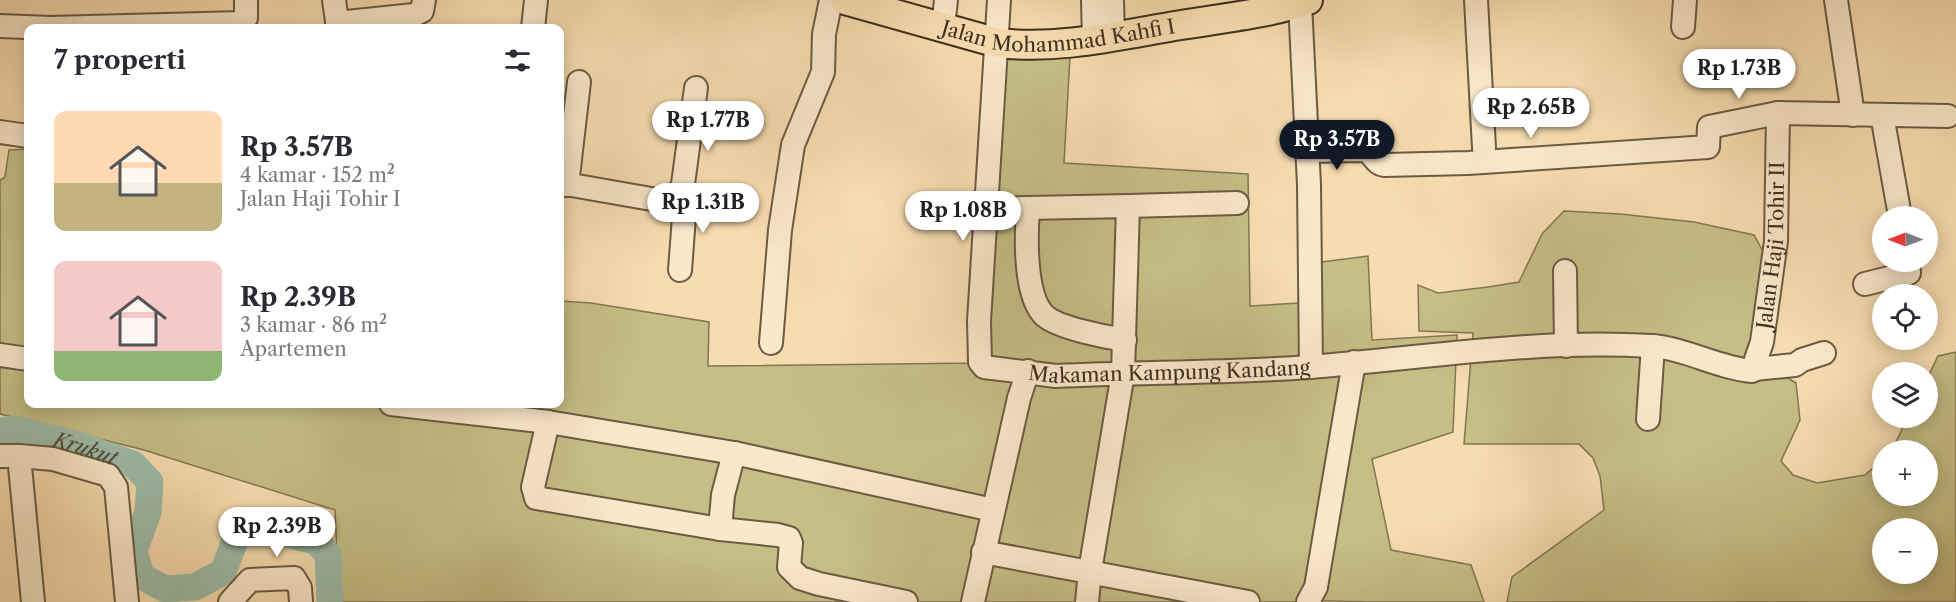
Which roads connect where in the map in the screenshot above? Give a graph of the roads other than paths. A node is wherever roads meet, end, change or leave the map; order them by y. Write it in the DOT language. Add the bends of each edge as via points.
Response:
graph roads {
  1 [pos="246,0"];
  2 [pos="334,0"];
  3 [pos="424,0"];
  4 [pos="536,0"];
  5 [pos="831,0"];
  6 [pos="845,0"];
  7 [pos="999,0"];
  8 [pos="1093,0"];
  9 [pos="1112,0"];
  10 [pos="1476,0"];
  11 [pos="1685,0"];
  12 [pos="1836,0"];
  13 [pos="1282,4"];
  14 [pos="944,14"];
  15 [pos="203,24"];
  16 [pos="338,24"];
  17 [pos="352,24"];
  18 [pos="533,24"];
  19 [pos="0,26"];
  20 [pos="24,27"];
  21 [pos="1683,27"];
  22 [pos="1103,39"];
  23 [pos="998,43"];
  24 [pos="579,82"];
  25 [pos="696,88"];
  26 [pos="1778,113"];
  27 [pos="1866,115"];
  28 [pos="1948,116"];
  29 [pos="0,132"];
  30 [pos="24,135"];
  31 [pos="1484,148"];
  32 [pos="1307,151"];
  33 [pos="564,178"];
  34 [pos="564,184"];
  35 [pos="675,202"];
  36 [pos="1237,203"];
  37 [pos="1128,206"];
  38 [pos="1897,206"];
  39 [pos="1028,208"];
  40 [pos="985,209"];
  41 [pos="680,270"];
  42 [pos="1565,271"];
  43 [pos="1909,272"];
  44 [pos="1865,284"];
  45 [pos="1125,340"];
  46 [pos="771,343"];
  47 [pos="1566,346"];
  48 [pos="1653,346"];
  49 [pos="1824,353"];
  50 [pos="0,355"];
  51 [pos="24,358"];
  52 [pos="1354,362"];
  53 [pos="1311,367"];
  54 [pos="1754,369"];
  55 [pos="1028,371"];
  56 [pos="1123,373"];
  57 [pos="426,408"];
  58 [pos="1648,419"];
  59 [pos="548,422"];
  60 [pos="734,453"];
  61 [pos="9,456"];
  62 [pos="993,510"];
  63 [pos="720,528"];
  64 [pos="983,552"];
  65 [pos="1090,571"];
  66 [pos="33,602"];
  67 [pos="127,602"];
  68 [pos="230,602"];
  69 [pos="301,602"];
  70 [pos="906,602"];
  71 [pos="973,602"];
  72 [pos="1087,602"];
  73 [pos="1248,602"];
  74 [pos="1308,602"];
  1 -- 15 [label="street" via="246,18 241,23"];
  2 -- 16 [label="street"];
  3 -- 17 [label="street" via="422,11 414,15"];
  4 -- 18 [label="street"];
  5 -- 46 [label="street" via="824,34 823,72 792,145"];
  6 -- 14 [label="main road, Jalan Mohammad Kahfi I"];
  7 -- 23 [label="street"];
  8 -- 22 [label="street"];
  9 -- 22 [label="street"];
  10 -- 31 [label="street"];
  11 -- 21 [label="street"];
  12 -- 27 [label="street"];
  13 -- 22 [label="main road, Jalan Mohammad Kahfi I"];
  13 -- 32 [label="street"];
  14 -- 23 [label="main road, Jalan Mohammad Kahfi I"];
  19 -- 20 [label="street"];
  22 -- 23 [label="main road, Jalan Mohammad Kahfi I" via="1050,46"];
  23 -- 40 [label="street"];
  24 -- 33 [label="street"];
  25 -- 35 [label="street" via="683,184"];
  26 -- 27 [label="street"];
  26 -- 32 [label="street" via="1709,127 1708,147 1468,163 1386,174 1366,150"];
  26 -- 54 [label="street, Jalan Haji Tohir II" via="1776,242 1762,342"];
  27 -- 28 [label="street"];
  27 -- 38 [label="street"];
  29 -- 30 [label="street"];
  32 -- 53 [label="street"];
  34 -- 35 [label="street"];
  35 -- 41 [label="street" via="680,204 684,217"];
  36 -- 37 [label="street"];
  37 -- 39 [label="street"];
  37 -- 45 [label="street"];
  39 -- 40 [label="street"];
  39 -- 45 [label="street" via="1029,282 1035,304 1046,317 1063,325"];
  40 -- 55 [label="street" via="980,362 991,369"];
  42 -- 47 [label="street"];
  43 -- 44 [label="street"];
  45 -- 56 [label="street"];
  47 -- 48 [label="street, Makaman Kampung Kandang"];
  47 -- 52 [label="street, Makaman Kampung Kandang"];
  48 -- 54 [label="street, Makaman Kampung Kandang"];
  48 -- 58 [label="street"];
  49 -- 54 [label="street" via="1795,364"];
  50 -- 51 [label="street"];
  52 -- 53 [label="street, Makaman Kampung Kandang"];
  52 -- 74 [label="street" via="1316,587"];
  53 -- 56 [label="street, Makaman Kampung Kandang"];
  55 -- 56 [label="street, Makaman Kampung Kandang" via="1056,376"];
  55 -- 62 [label="street, Makaman Kampung Kandang"];
  56 -- 65 [label="street"];
  57 -- 59 [label="street"];
  59 -- 60 [label="street"];
  59 -- 63 [label="street" via="533,487 536,498"];
  60 -- 62 [label="street"];
  60 -- 63 [label="street" via="723,495"];
  61 -- 66 [label="street"];
  61 -- 67 [label="street" via="53,459 108,475 116,487"];
  62 -- 64 [label="street, Makaman Kampung Kandang"];
  63 -- 70 [label="street" via="789,538 789,567 800,578"];
  64 -- 65 [label="street"];
  64 -- 71 [label="street, Makaman Kampung Kandang"];
  65 -- 72 [label="street"];
  65 -- 73 [label="street"];
  68 -- 69 [label="street" via="250,580 294,578"];
}
